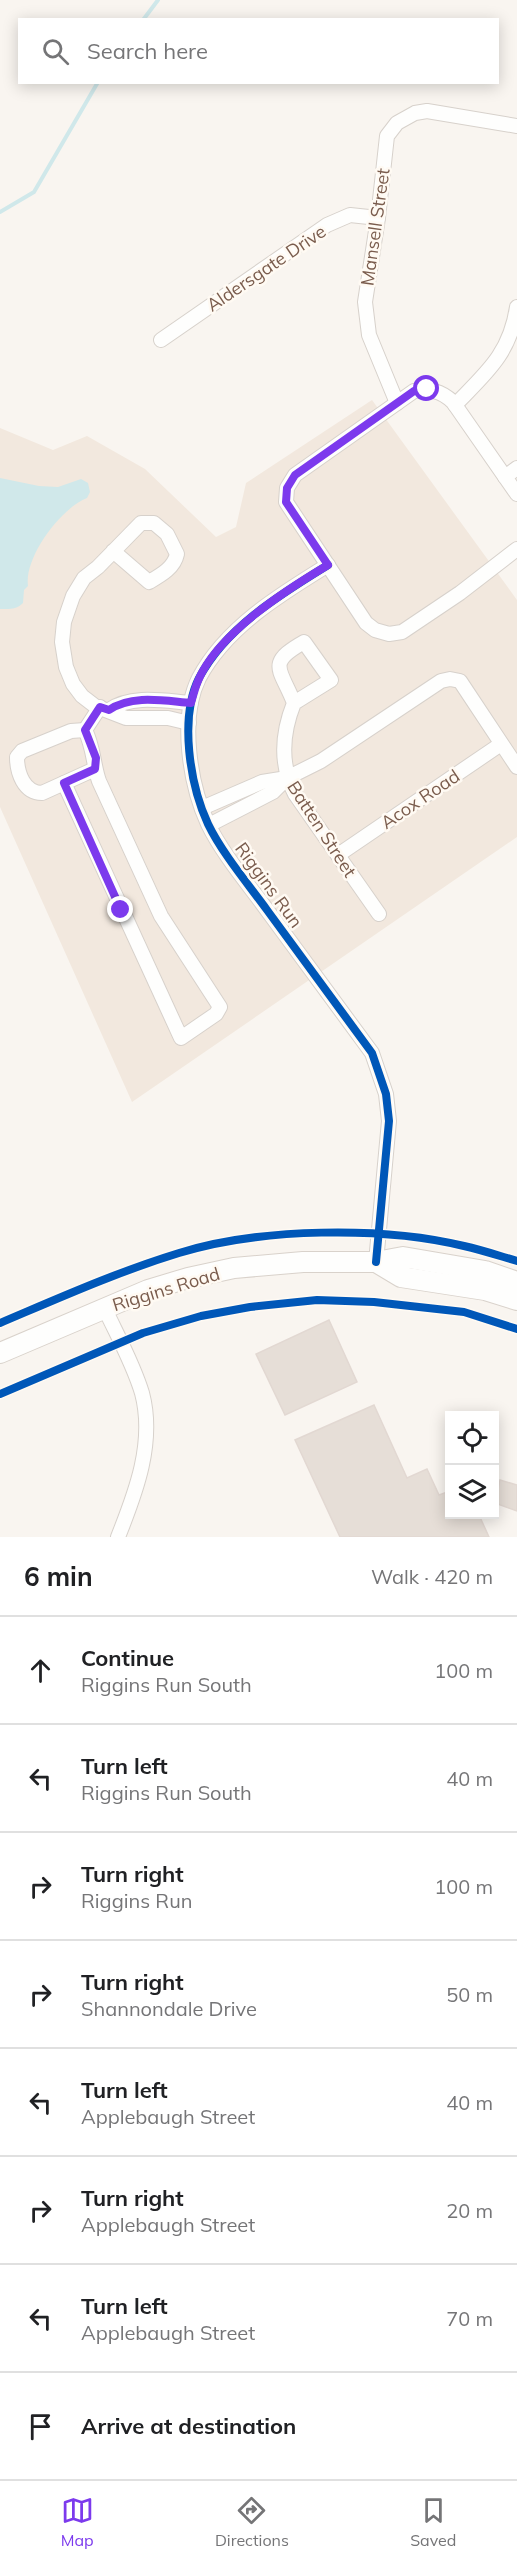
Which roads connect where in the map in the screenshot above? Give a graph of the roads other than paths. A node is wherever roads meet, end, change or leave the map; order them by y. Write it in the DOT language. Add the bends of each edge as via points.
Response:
graph roads {
  1 [pos="517,126"];
  2 [pos="378,218"];
  3 [pos="517,314"];
  4 [pos="161,340"];
  5 [pos="397,403"];
  6 [pos="455,405"];
  7 [pos="517,468"];
  8 [pos="505,477"];
  9 [pos="517,494"];
  10 [pos="517,549"];
  11 [pos="113,551"];
  12 [pos="328,565"];
  13 [pos="191,703"];
  14 [pos="294,703"];
  15 [pos="104,708"];
  16 [pos="189,723"];
  17 [pos="85,730"];
  18 [pos="501,744"];
  19 [pos="517,767"];
  20 [pos="95,769"];
  21 [pos="287,778"];
  22 [pos="64,783"];
  23 [pos="202,808"];
  24 [pos="208,825"];
  25 [pos="338,855"];
  26 [pos="379,915"];
  27 [pos="376,1262"];
  28 [pos="517,1282"];
  29 [pos="517,1300"];
  30 [pos="104,1307"];
  31 [pos="0,1353"];
  32 [pos="118,1537"];
  1 -- 2 [label="street, Mansell Street" via="427,111 397,123 387,136"];
  2 -- 4 [label="street, Aldersgate Drive" via="350,215 327,225"];
  2 -- 5 [label="street, Mansell Street" via="365,303 369,335"];
  3 -- 6 [label="street" via="497,361"];
  5 -- 6 [label="street" via="414,391 427,389 444,394"];
  5 -- 12 [label="street" via="295,475 287,488 286,502"];
  6 -- 8 [label="street"];
  7 -- 8 [label="street"];
  8 -- 9 [label="street"];
  10 -- 12 [label="street" via="402,632 389,634 366,623"];
  11 -- 11 [label="street" via="141,523 148,521 167,534 177,554 166,572 149,582"];
  11 -- 15 [label="street" via="84,578 73,596 62,642 73,684 82,696"];
  12 -- 13 [label="street, Riggins Run" via="286,591 222,646 198,679"];
  13 -- 15 [label="street" via="148,699"];
  13 -- 16 [label="street, Riggins Run"];
  14 -- 21 [label="street, Batten Street" via="283,750"];
  15 -- 16 [label="street" via="126,718 168,718"];
  15 -- 17 [label="street"];
  16 -- 23 [label="street, Riggins Run" via="191,769"];
  17 -- 20 [label="street" via="96,758"];
  17 -- 22 [label="street" via="72,731 22,751 17,757 17,768 34,793"];
  18 -- 19 [label="street"];
  18 -- 21 [label="street" via="460,681 450,679 441,681 321,761"];
  18 -- 25 [label="street, Acox Road"];
  20 -- 22 [label="street"];
  20 -- 22 [label="street" via="161,916 220,1007 181,1038"];
  21 -- 23 [label="street" via="262,782"];
  21 -- 24 [label="street" via="273,792"];
  21 -- 25 [label="street, Batten Street"];
  23 -- 24 [label="street, Riggins Run"];
  24 -- 27 [label="street, Riggins Run" via="372,1053 380,1071 389,1121"];
  25 -- 26 [label="street, Batten Street"];
  27 -- 28 [label="main road, Riggins Road" via="403,1257 484,1271"];
  27 -- 29 [label="main road" via="401,1277 485,1290"];
  27 -- 30 [label="main road, Riggins Road" via="303,1262 234,1268 188,1278"];
  30 -- 31 [label="main road, Riggins Road"];
  30 -- 32 [label="street" via="142,1394 145,1423 145,1455"];
}
